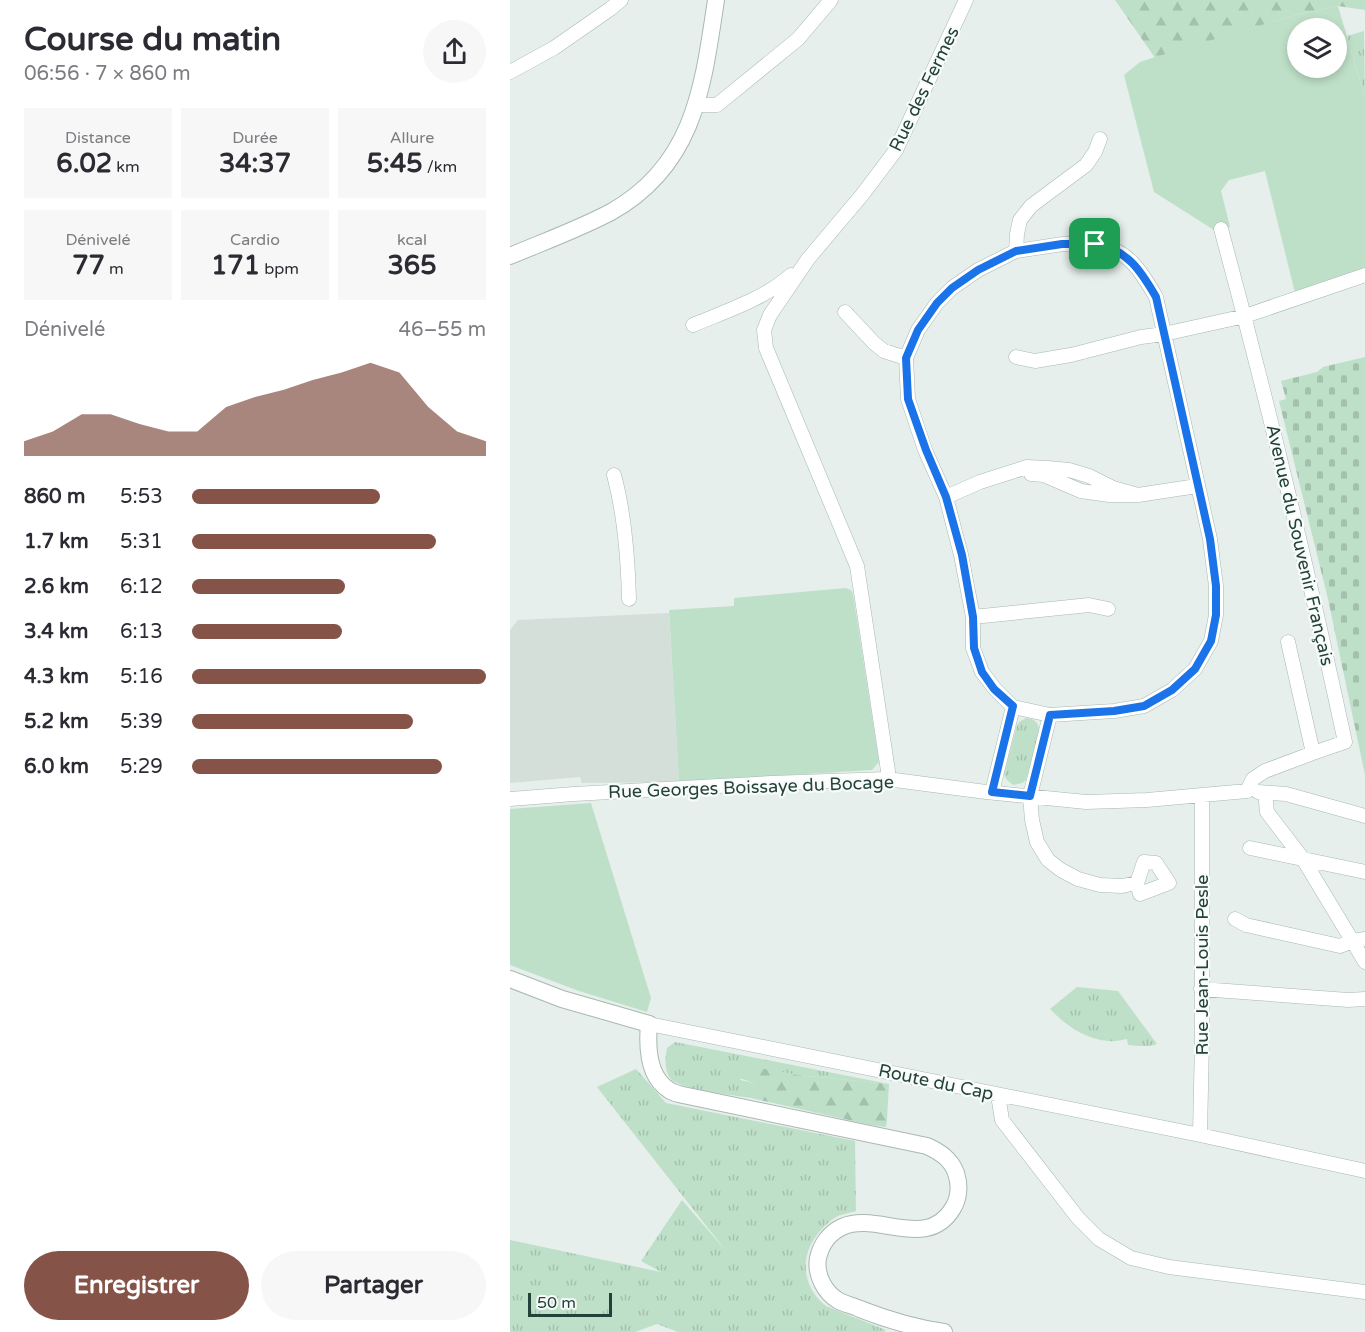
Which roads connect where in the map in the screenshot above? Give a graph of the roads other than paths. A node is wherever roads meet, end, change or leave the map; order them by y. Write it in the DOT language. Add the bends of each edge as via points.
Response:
graph roads {
  1 [pos="621,0"];
  2 [pos="716,0"];
  3 [pos="831,0"];
  4 [pos="966,0"];
  5 [pos="510,72"];
  6 [pos="697,105"];
  7 [pos="1100,140"];
  8 [pos="1221,229"];
  9 [pos="1016,251"];
  10 [pos="510,256"];
  11 [pos="808,259"];
  12 [pos="1365,275"];
  13 [pos="845,312"];
  14 [pos="1245,316"];
  15 [pos="693,325"];
  16 [pos="1164,334"];
  17 [pos="1016,357"];
  18 [pos="906,358"];
  19 [pos="614,475"];
  20 [pos="1197,486"];
  21 [pos="946,497"];
  22 [pos="629,599"];
  23 [pos="1108,609"];
  24 [pos="973,617"];
  25 [pos="1288,642"];
  26 [pos="1013,706"];
  27 [pos="1050,715"];
  28 [pos="1313,753"];
  29 [pos="887,779"];
  30 [pos="1247,791"];
  31 [pos="992,792"];
  32 [pos="1265,793"];
  33 [pos="1030,796"];
  34 [pos="1202,796"];
  35 [pos="510,800"];
  36 [pos="1365,816"];
  37 [pos="1250,848"];
  38 [pos="1303,859"];
  39 [pos="1365,872"];
  40 [pos="1137,883"];
  41 [pos="1235,919"];
  42 [pos="1359,940"];
  43 [pos="1365,962"];
  44 [pos="510,980"];
  45 [pos="1201,989"];
  46 [pos="1365,999"];
  47 [pos="649,1024"];
  48 [pos="998,1095"];
  49 [pos="1200,1135"];
  50 [pos="1365,1171"];
  51 [pos="1365,1292"];
  52 [pos="944,1332"];
  1 -- 5 [label="street" via="554,48"];
  2 -- 6 [label="street"];
  3 -- 6 [label="street" via="798,39 717,105"];
  4 -- 11 [label="street, Rue des Fermes" via="896,150"];
  6 -- 10 [label="street" via="678,147 636,195 610,212"];
  7 -- 9 [label="street" via="1086,165 1031,206 1020,220"];
  8 -- 14 [label="street"];
  9 -- 16 [label="street" via="1095,244 1119,251 1140,270 1156,297"];
  9 -- 18 [label="street" via="952,288 918,330"];
  11 -- 15 [label="street" via="779,286"];
  11 -- 29 [label="street" via="770,315 764,330 766,348 857,566"];
  12 -- 14 [label="street"];
  13 -- 18 [label="street" via="884,351"];
  14 -- 16 [label="street"];
  14 -- 28 [label="street, Avenue du Souvenir Français" via="1345,742"];
  16 -- 17 [label="street" via="1035,361"];
  16 -- 20 [label="street"];
  18 -- 21 [label="street" via="908,399"];
  19 -- 22 [label="street"];
  20 -- 21 [label="street" via="1109,495 1082,491 1044,475 1011,472"];
  20 -- 27 [label="street" via="1210,539 1216,615 1211,641 1195,669 1172,690 1144,706"];
  21 -- 24 [label="street"];
  23 -- 24 [label="street" via="1089,604"];
  24 -- 26 [label="street" via="974,648 982,672"];
  25 -- 28 [label="street"];
  26 -- 27 [label="street"];
  26 -- 31 [label="street"];
  27 -- 33 [label="street"];
  28 -- 30 [label="street" via="1265,771 1253,779"];
  29 -- 31 [label="street, Rue Georges Boissaye du Bocage"];
  29 -- 35 [label="street, Rue Georges Boissaye du Bocage" via="760,783"];
  30 -- 32 [label="street, Rue Georges Boissaye du Bocage"];
  30 -- 34 [label="street, Rue Georges Boissaye du Bocage"];
  31 -- 33 [label="street, Rue Georges Boissaye du Bocage"];
  32 -- 36 [label="street, Rue Georges Boissaye du Bocage" via="1286,794"];
  32 -- 38 [label="street" via="1267,812"];
  33 -- 34 [label="street, Rue Georges Boissaye du Bocage" via="1086,802"];
  33 -- 40 [label="street" via="1037,842 1048,860 1078,879 1100,885"];
  34 -- 45 [label="street, Rue Jean-Louis Pesle"];
  37 -- 38 [label="street"];
  38 -- 39 [label="street"];
  38 -- 42 [label="street"];
  41 -- 42 [label="street" via="1246,925 1340,946"];
  42 -- 43 [label="street"];
  44 -- 47 [label="street, Route du Cap"];
  45 -- 46 [label="street"];
  45 -- 49 [label="street, Rue Jean-Louis Pesle"];
  47 -- 48 [label="street, Route du Cap"];
  47 -- 52 [label="street" via="647,1042 655,1074 670,1091 927,1146 947,1158 959,1191 946,1218 918,1229 860,1223 841,1227 826,1239 818,1263 821,1281 839,1301 883,1318"];
  48 -- 49 [label="street, Route du Cap"];
  48 -- 51 [label="street" via="1002,1120 1078,1218 1099,1239 1131,1258 1168,1267"];
  49 -- 50 [label="street, Route du Cap"];
}
